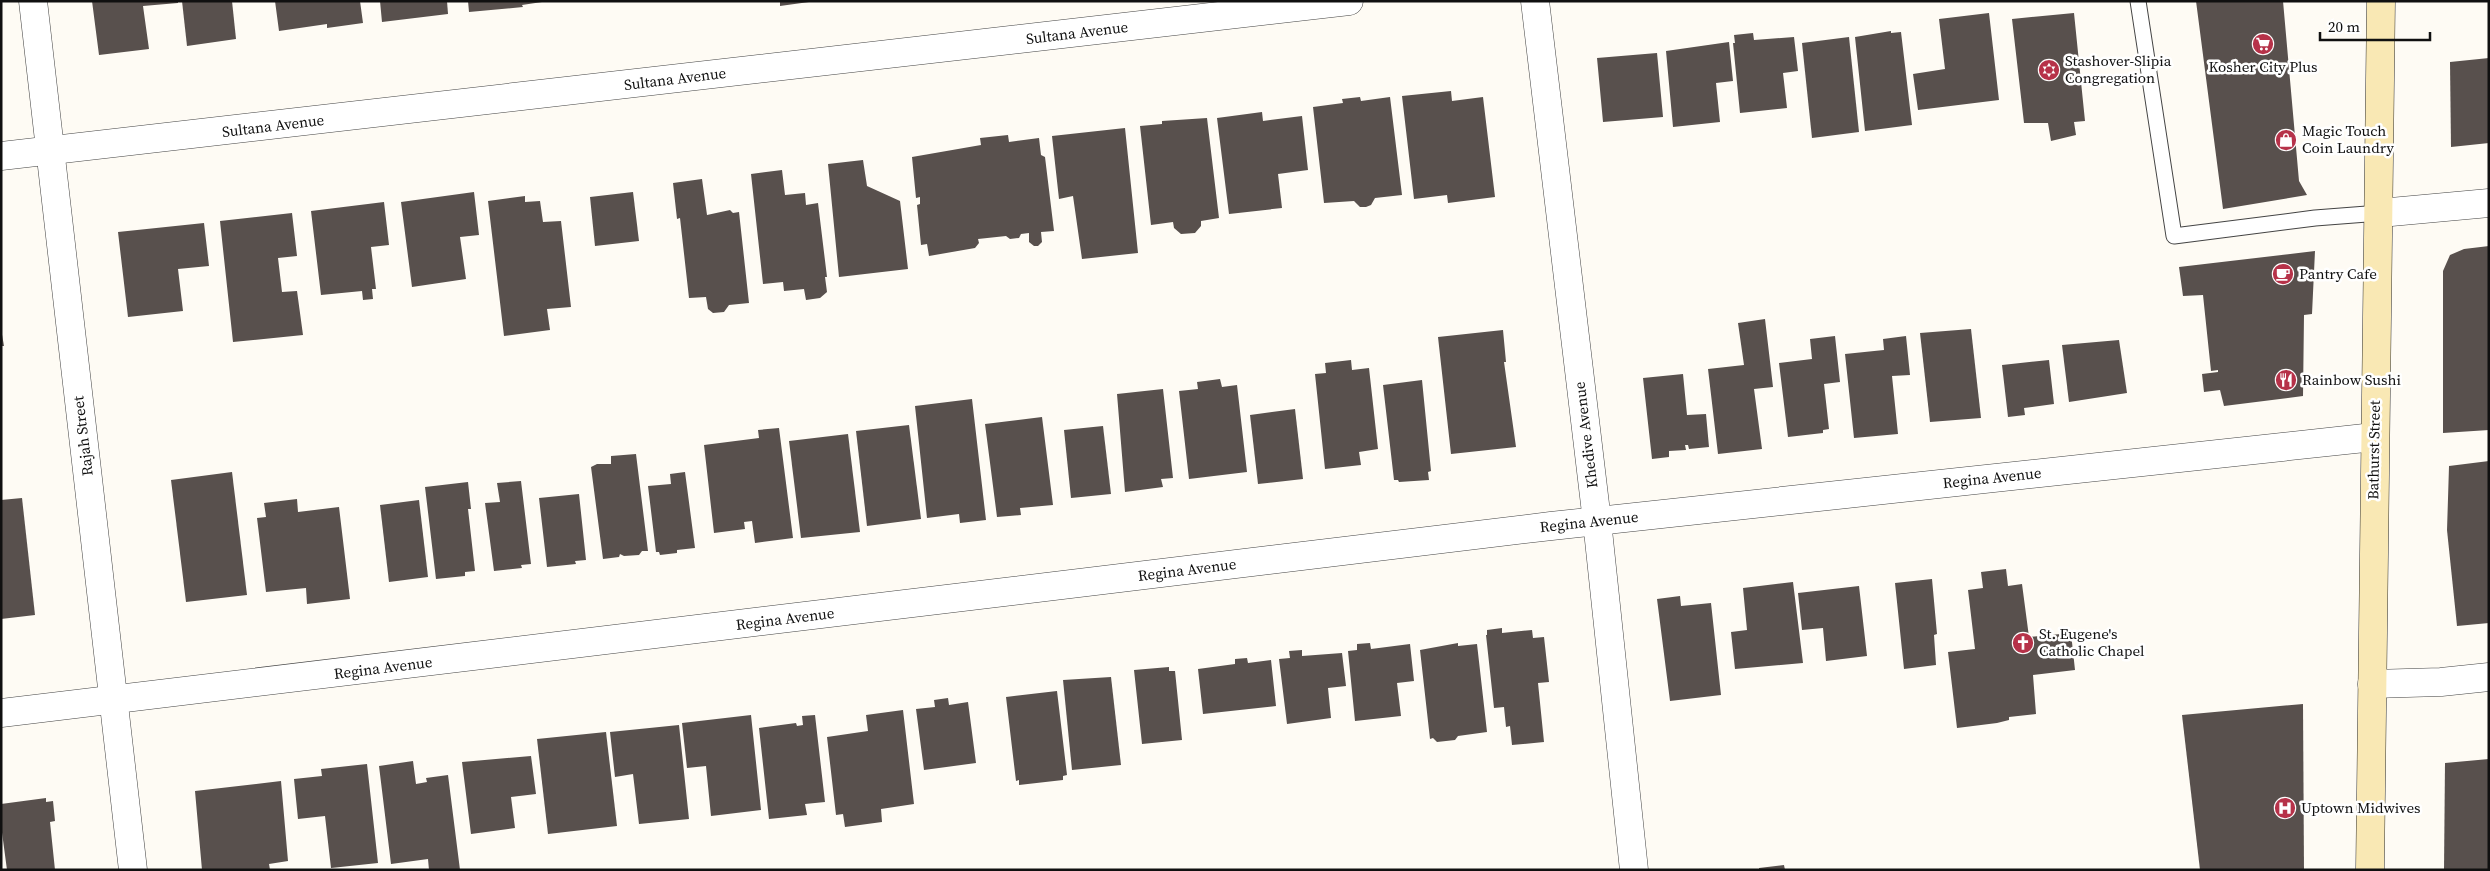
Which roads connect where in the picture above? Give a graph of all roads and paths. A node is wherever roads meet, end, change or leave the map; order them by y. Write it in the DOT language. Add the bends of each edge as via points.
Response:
graph roads {
  1 [pos="32,1"];
  2 [pos="1348,1"];
  3 [pos="1536,1"];
  4 [pos="2138,1"];
  5 [pos="2381,1"];
  6 [pos="49,151"];
  7 [pos="1,156"];
  8 [pos="2489,202"];
  9 [pos="2380,213"];
  10 [pos="2374,437"];
  11 [pos="1597,521"];
  12 [pos="2489,677"];
  13 [pos="2372,684"];
  14 [pos="114,701"];
  15 [pos="1,713"];
  16 [pos="133,870"];
  17 [pos="1634,870"];
  18 [pos="2370,870"];
  1 -- 6 [label="street, Rajah Street"];
  2 -- 6 [label="street, Sultana Avenue"];
  3 -- 11 [label="street, Khedive Avenue"];
  4 -- 9 [label="lane" via="2174,236"];
  5 -- 9 [label="main road, Bathurst Street"];
  6 -- 7 [label="street, Sultana Avenue"];
  6 -- 14 [label="street, Rajah Street"];
  8 -- 9 [label="street"];
  9 -- 10 [label="main road, Bathurst Street"];
  10 -- 11 [label="street, Regina Avenue"];
  10 -- 13 [label="main road, Bathurst Street"];
  11 -- 14 [label="street, Regina Avenue"];
  11 -- 17 [label="street, Khedive Avenue"];
  12 -- 13 [label="street"];
  13 -- 18 [label="main road, Bathurst Street"];
  14 -- 15 [label="street, Regina Avenue"];
  14 -- 16 [label="street, Rajah Street"];
}
